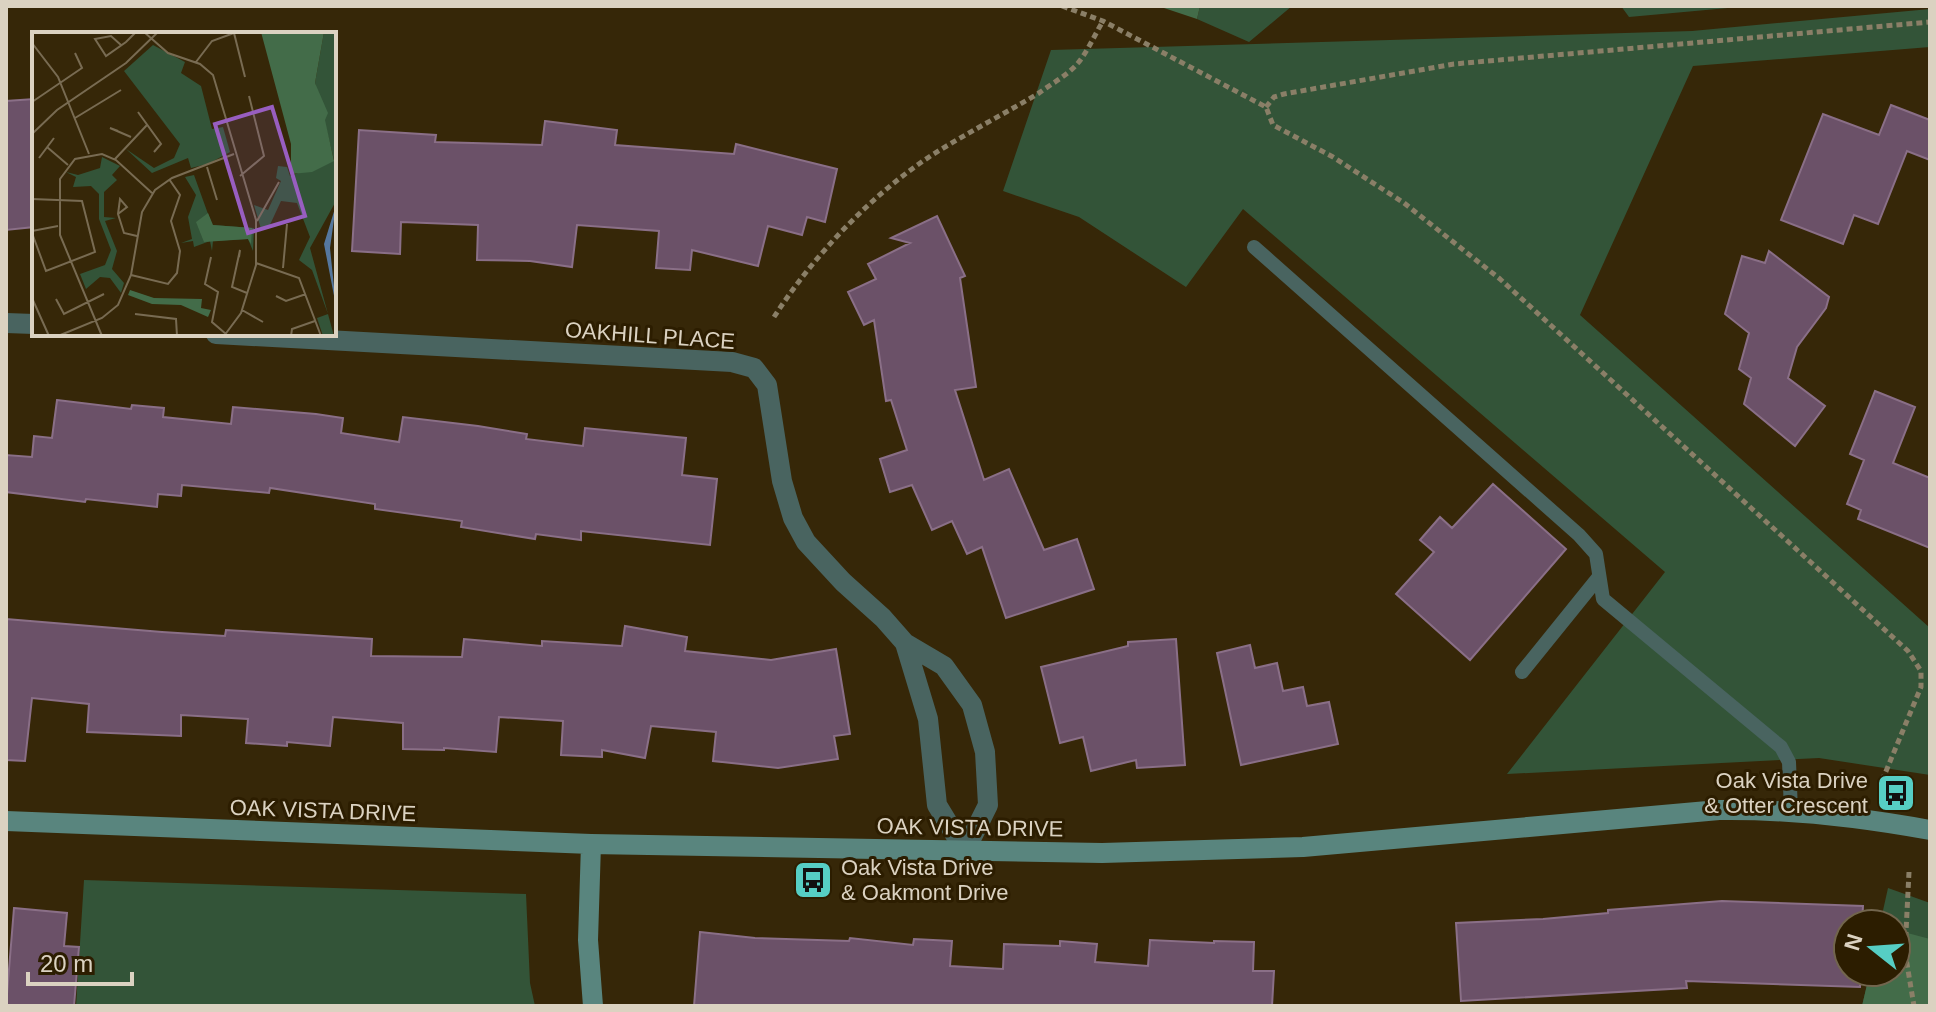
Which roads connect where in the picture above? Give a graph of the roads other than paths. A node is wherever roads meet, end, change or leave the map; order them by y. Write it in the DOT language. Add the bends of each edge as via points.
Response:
graph roads {
  1 [pos="1254,247"];
  2 [pos="6,323"];
  3 [pos="32,324"];
  4 [pos="253,336"];
  5 [pos="1598,578"];
  6 [pos="905,643"];
  7 [pos="1522,672"];
  8 [pos="1791,811"];
  9 [pos="6,821"];
  10 [pos="1930,830"];
  11 [pos="591,844"];
  12 [pos="965,851"];
  13 [pos="593,1006"];
  1 -- 5 [label="lane" via="1579,535 1596,554"];
  2 -- 3 [label="street"];
  4 -- 6 [label="street, OAKHILL PLACE" via="732,362 754,368 767,385 784,491 806,542"];
  5 -- 7 [label="lane"];
  5 -- 8 [label="lane" via="1603,599 1785,752"];
  6 -- 12 [label="street, OAKHILL PLACE" via="928,719 937,805"];
  6 -- 12 [label="street, OAKHILL PLACE" via="944,666 972,705 980,727 988,805"];
  8 -- 10 [label="street, OAK VISTA DRIVE"];
  8 -- 12 [label="street, OAK VISTA DRIVE" via="1719,810 1303,847"];
  9 -- 11 [label="street, OAK VISTA DRIVE"];
  11 -- 12 [label="street, OAK VISTA DRIVE"];
  11 -- 13 [label="street" via="588,940"];
}
